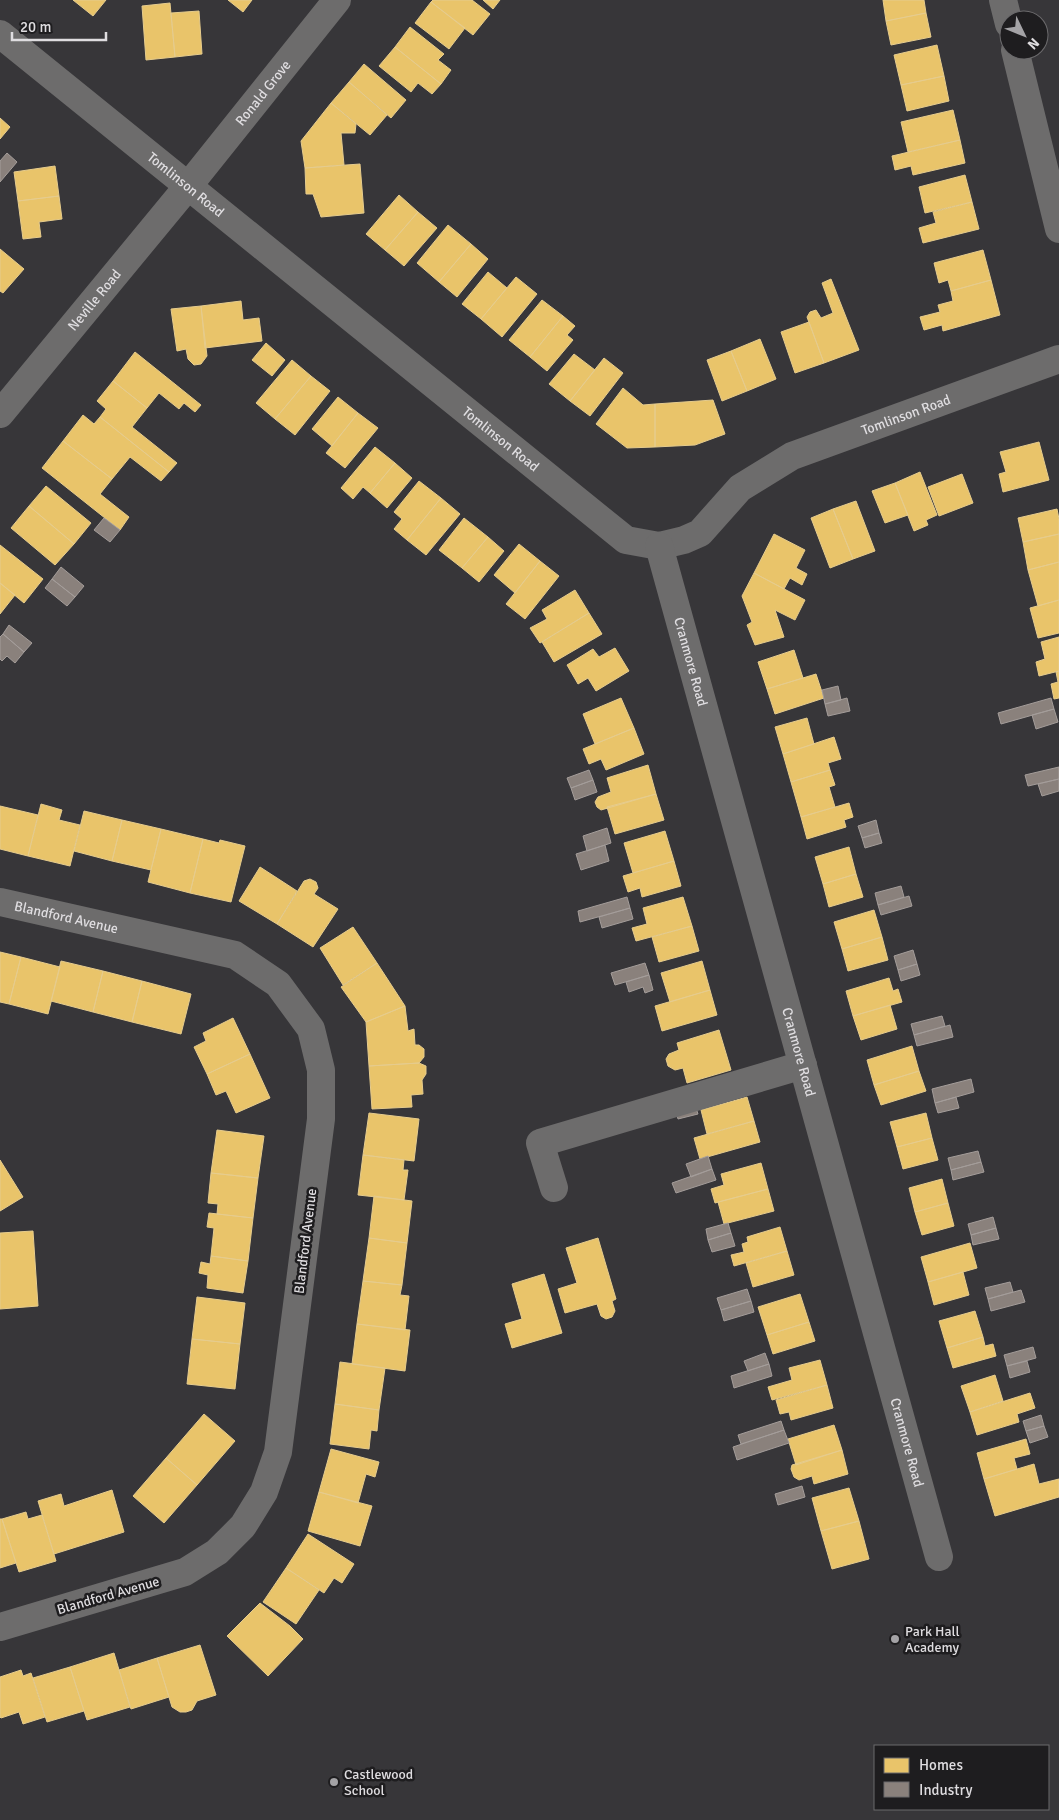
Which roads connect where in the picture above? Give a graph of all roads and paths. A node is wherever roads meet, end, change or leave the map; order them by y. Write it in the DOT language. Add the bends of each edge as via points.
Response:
graph roads {
  1 [pos="337,0"];
  2 [pos="0,34"];
  3 [pos="1018,60"];
  4 [pos="1052,171"];
  5 [pos="189,185"];
  6 [pos="1059,229"];
  7 [pos="1059,359"];
  8 [pos="0,414"];
  9 [pos="659,546"];
  10 [pos="0,902"];
  11 [pos="803,1065"];
  12 [pos="554,1188"];
  13 [pos="939,1557"];
  14 [pos="0,1627"];
  1 -- 5 [label="street, Ronald Grove"];
  2 -- 5 [label="street, Tomlinson Road"];
  3 -- 4 [label="street"];
  4 -- 6 [label="street"];
  5 -- 8 [label="street, Neville Road"];
  5 -- 9 [label="street, Tomlinson Road" via="626,540"];
  7 -- 9 [label="street, Tomlinson Road" via="792,456 740,488 700,533"];
  9 -- 11 [label="street, Cranmore Road"];
  10 -- 14 [label="street, Blandford Avenue" via="235,955 278,984 311,1029 321,1070 321,1120 278,1452 264,1492 243,1526 217,1552 185,1572"];
  11 -- 12 [label="street" via="540,1143"];
  11 -- 13 [label="street, Cranmore Road"];
}
